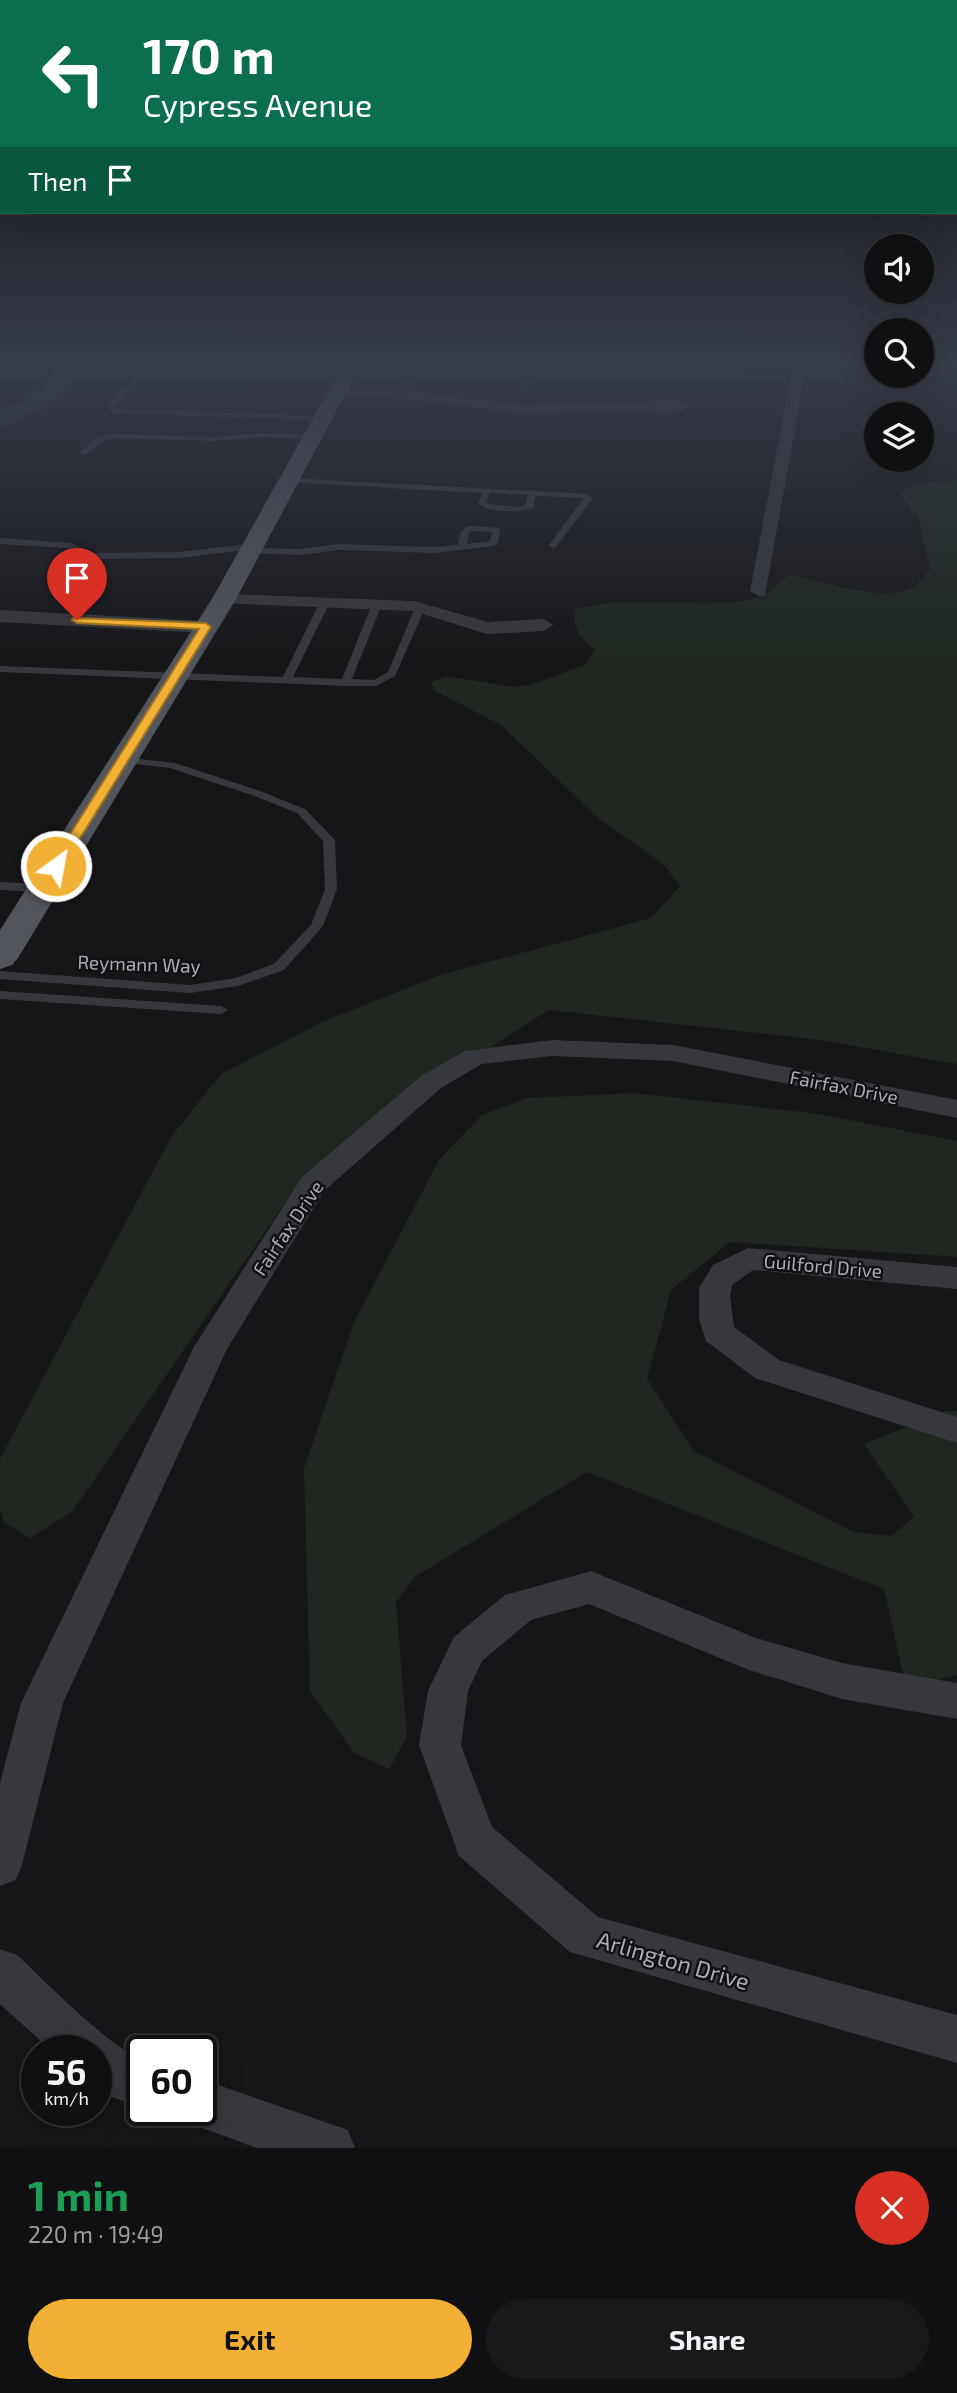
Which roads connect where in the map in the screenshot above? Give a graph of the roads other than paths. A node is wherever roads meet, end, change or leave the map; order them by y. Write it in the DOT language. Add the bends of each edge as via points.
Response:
graph roads {
  1 [pos="299,463"];
  2 [pos="782,463"];
  3 [pos="289,480"];
  4 [pos="488,489"];
  5 [pos="533,491"];
  6 [pos="0,541"];
  7 [pos="462,545"];
  8 [pos="552,545"];
  9 [pos="250,549"];
  10 [pos="759,591"];
  11 [pos="224,599"];
  12 [pos="324,604"];
  13 [pos="371,605"];
  14 [pos="421,608"];
  15 [pos="0,616"];
  16 [pos="544,625"];
  17 [pos="206,627"];
  18 [pos="0,669"];
  19 [pos="175,676"];
  20 [pos="286,681"];
  21 [pos="345,683"];
  22 [pos="122,760"];
  23 [pos="0,886"];
  24 [pos="43,888"];
  25 [pos="0,958"];
  26 [pos="0,975"];
  27 [pos="0,995"];
  28 [pos="221,1010"];
  29 [pos="957,1109"];
  30 [pos="957,1278"];
  31 [pos="957,1430"];
  32 [pos="957,1702"];
  33 [pos="0,1865"];
  34 [pos="0,1972"];
  35 [pos="70,2035"];
  36 [pos="957,2039"];
  37 [pos="217,2109"];
  38 [pos="330,2148"];
  1 -- 3 [label="main road"];
  2 -- 10 [label="street"];
  3 -- 4 [label="lane"];
  3 -- 9 [label="main road"];
  4 -- 5 [label="lane"];
  4 -- 5 [label="lane" via="482,503 486,506 519,509 530,506"];
  5 -- 8 [label="lane" via="589,498"];
  6 -- 9 [label="lane" via="70,546 92,555"];
  7 -- 9 [label="lane" via="434,550"];
  9 -- 11 [label="main road"];
  11 -- 12 [label="street"];
  11 -- 17 [label="main road"];
  12 -- 13 [label="street"];
  12 -- 20 [label="lane"];
  13 -- 14 [label="street"];
  13 -- 21 [label="lane" via="375,609"];
  14 -- 16 [label="street" via="487,628"];
  14 -- 21 [label="lane" via="388,679"];
  15 -- 17 [label="street"];
  17 -- 19 [label="main road"];
  18 -- 19 [label="lane"];
  19 -- 20 [label="lane"];
  19 -- 22 [label="main road"];
  20 -- 21 [label="lane"];
  22 -- 24 [label="main road"];
  22 -- 26 [label="lane, Reymann Way" via="172,765 301,811 329,840 331,889 317,926 279,967 238,982 190,989"];
  23 -- 24 [label="lane"];
  24 -- 25 [label="main road" via="17,920"];
  27 -- 28 [label="lane"];
  29 -- 33 [label="street, Fairfax Drive" via="673,1053 552,1048 475,1057 431,1082 313,1184 211,1347 42,1703"];
  30 -- 31 [label="street, Guilford Drive" via="748,1259 723,1271 712,1293 718,1333 767,1369"];
  32 -- 36 [label="street, Arlington Drive" via="842,1681 748,1653 591,1587 519,1607 468,1649 448,1691 440,1745 475,1841 586,1936"];
  34 -- 35 [label="street"];
  37 -- 38 [label="street"];
}
